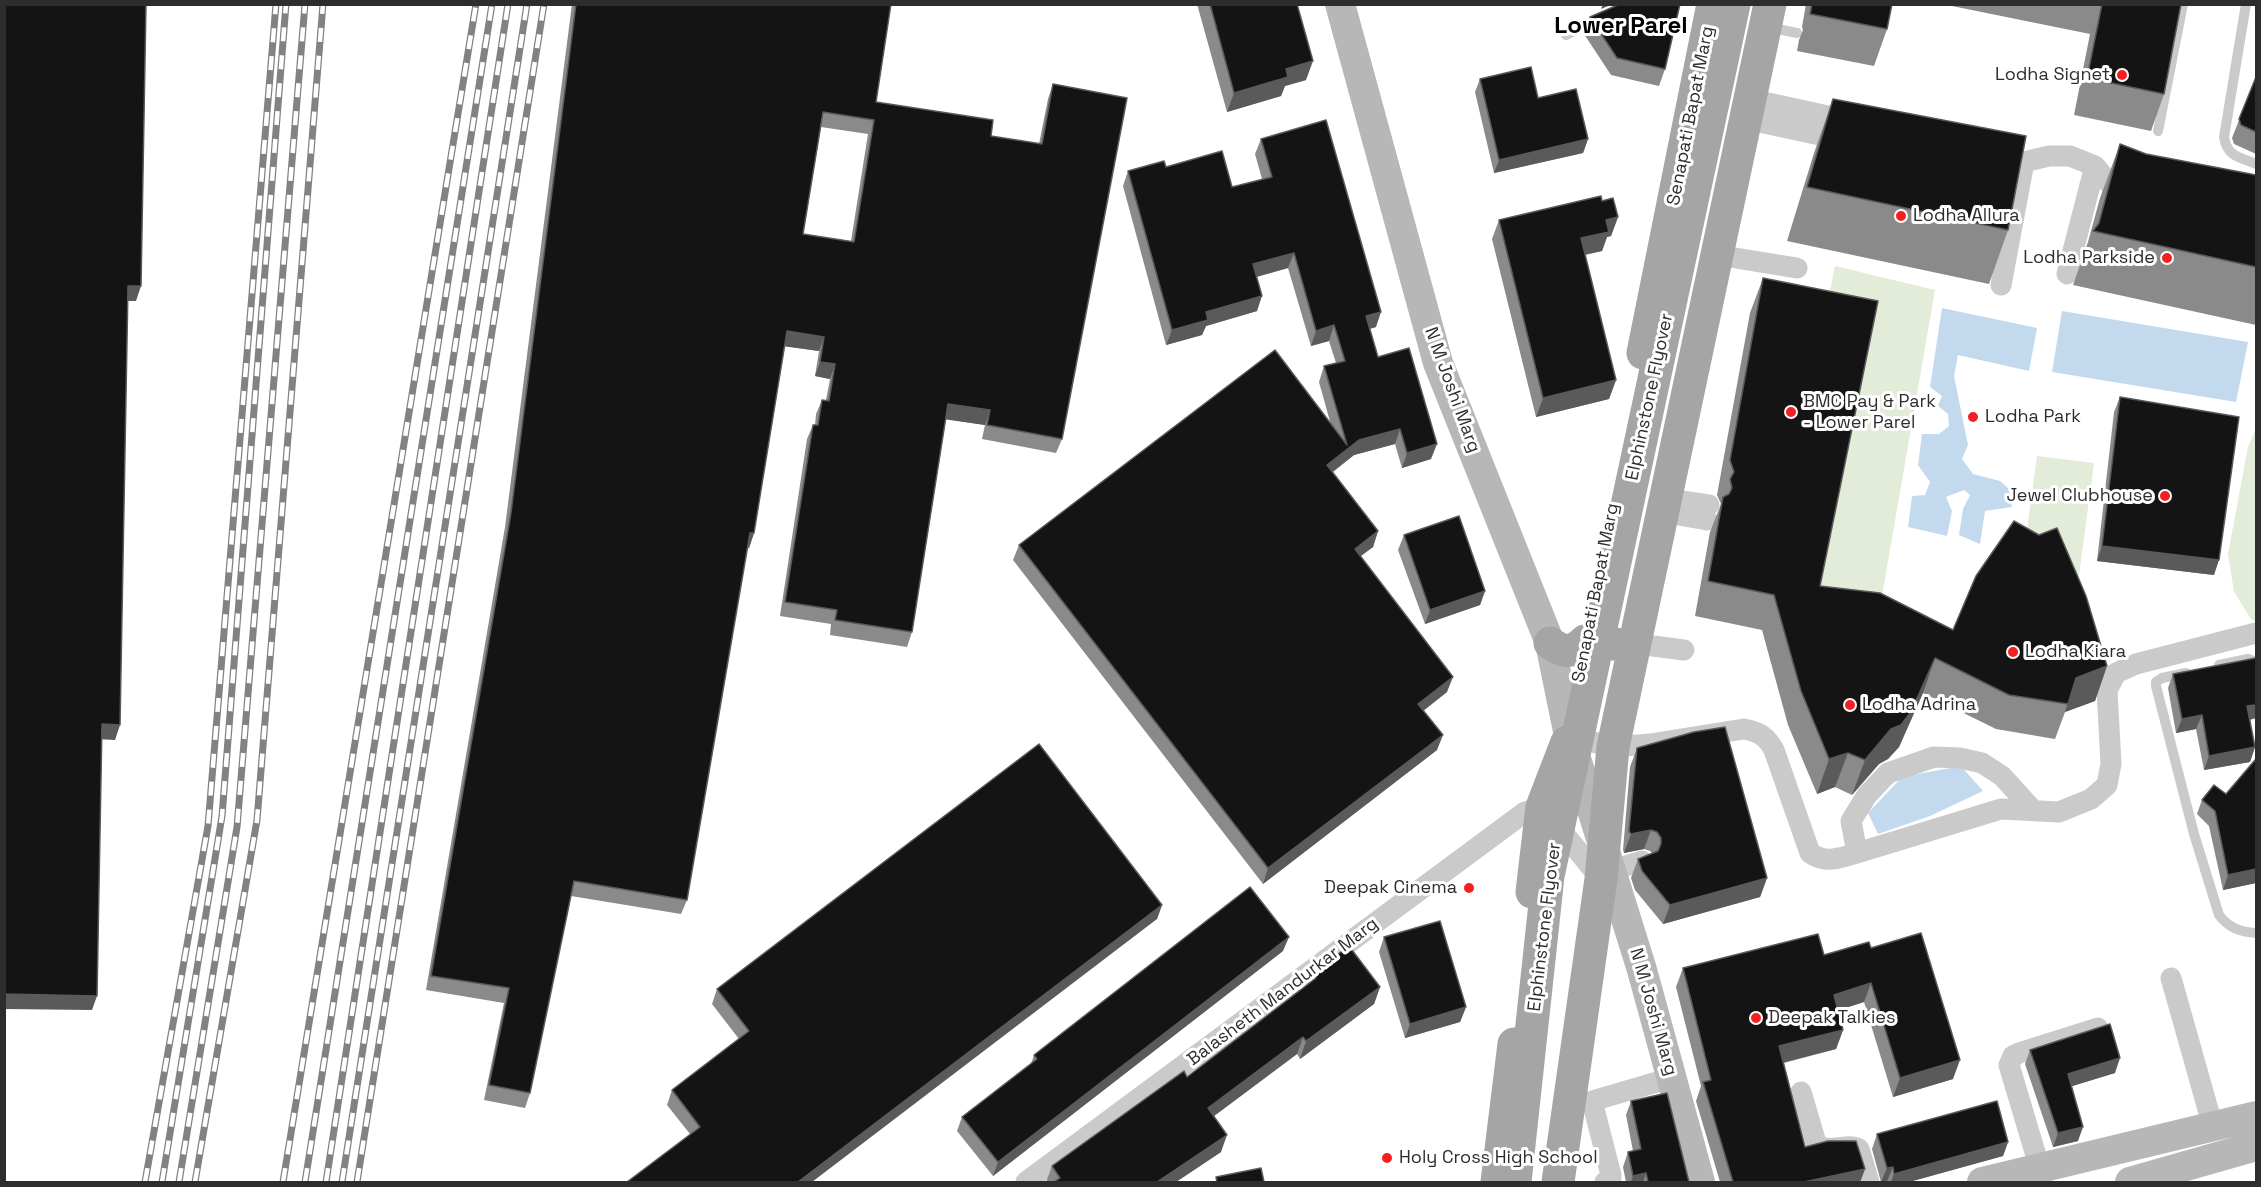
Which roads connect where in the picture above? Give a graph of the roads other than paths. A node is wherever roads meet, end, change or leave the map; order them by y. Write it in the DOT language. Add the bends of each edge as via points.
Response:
graph roads {
  1 [pos="1340,4"];
  2 [pos="1713,4"];
  3 [pos="1734,4"];
  4 [pos="2183,4"];
  5 [pos="2246,4"];
  6 [pos="1614,12"];
  7 [pos="1763,12"];
  8 [pos="1797,33"];
  9 [pos="1566,35"];
  10 [pos="1748,109"];
  11 [pos="2158,131"];
  12 [pos="1870,136"];
  13 [pos="1980,161"];
  14 [pos="2024,162"];
  15 [pos="2256,164"];
  16 [pos="2095,166"];
  17 [pos="2151,201"];
  18 [pos="1717,255"];
  19 [pos="1797,268"];
  20 [pos="2067,274"];
  21 [pos="2001,285"];
  22 [pos="1663,505"];
  23 [pos="1708,512"];
  24 [pos="2256,633"];
  25 [pos="1585,641"];
  26 [pos="1550,643"];
  27 [pos="1634,646"];
  28 [pos="1684,650"];
  29 [pos="2256,667"];
  30 [pos="1569,736"];
  31 [pos="1612,747"];
  32 [pos="2024,802"];
  33 [pos="1542,807"];
  34 [pos="1856,848"];
  35 [pos="1642,861"];
  36 [pos="1605,863"];
  37 [pos="2256,933"];
  38 [pos="2170,978"];
  39 [pos="2098,1028"];
  40 [pos="1657,1082"];
  41 [pos="1801,1092"];
  42 [pos="2256,1116"];
  43 [pos="2212,1127"];
  44 [pos="2256,1146"];
  45 [pos="2040,1168"];
  46 [pos="2164,1178"];
  47 [pos="1026,1182"];
  48 [pos="1497,1182"];
  49 [pos="1515,1182"];
  50 [pos="1536,1182"];
  51 [pos="1558,1182"];
  52 [pos="1605,1182"];
  53 [pos="1700,1182"];
  54 [pos="1869,1182"];
  55 [pos="1982,1182"];
  56 [pos="2130,1182"];
  1 -- 26 [label="main road, N M Joshi Marg" via="1438,363"];
  2 -- 25 [label="main road, Senapati Bapat Marg"];
  3 -- 49 [label="main road, Elphinstone Flyover, bridge" via="1548,876"];
  4 -- 11 [label="lane"];
  5 -- 15 [label="lane" via="2224,137 2230,153"];
  6 -- 9 [label="lane"];
  7 -- 8 [label="lane"];
  7 -- 10 [label="main road"];
  7 -- 50 [label="main road, Elphinstone Flyover" via="1568,882"];
  10 -- 12 [label="street"];
  10 -- 18 [label="main road"];
  13 -- 14 [label="street" via="2007,166"];
  14 -- 16 [label="street" via="2070,156"];
  14 -- 21 [label="street"];
  16 -- 17 [label="street" via="2115,190"];
  16 -- 20 [label="street"];
  18 -- 19 [label="street"];
  18 -- 22 [label="main road"];
  22 -- 23 [label="street"];
  22 -- 27 [label="main road"];
  24 -- 32 [label="street" via="2136,664 2116,673 2108,690 2108,785 2091,799 2060,812"];
  25 -- 26 [label="main road" via="1569,652"];
  25 -- 27 [label="main road"];
  25 -- 30 [label="main road, Senapati Bapat Marg"];
  26 -- 30 [label="main road, N M Joshi Marg"];
  27 -- 28 [label="street"];
  27 -- 31 [label="main road"];
  29 -- 37 [label="lane" via="2248,659 2156,682 2219,915 2226,925"];
  30 -- 31 [label="street"];
  30 -- 33 [label="main road, Senapati Bapat Marg"];
  30 -- 36 [label="main road, N M Joshi Marg"];
  31 -- 34 [label="street" via="1744,729 1755,731 1767,738 1774,750 1810,853 1824,860 1838,859"];
  31 -- 36 [label="main road"];
  32 -- 34 [label="street"];
  32 -- 34 [label="street" via="2002,776 1982,763 1934,757 1888,773 1867,795 1851,821"];
  33 -- 36 [label="street"];
  33 -- 47 [label="street, Balasheth Mandurkar Marg" via="1525,812"];
  33 -- 48 [label="main road, Senapati Bapat Marg"];
  35 -- 36 [label="street"];
  36 -- 51 [label="main road"];
  36 -- 53 [label="main road, N M Joshi Marg" via="1642,970"];
  38 -- 43 [label="street"];
  39 -- 45 [label="street" via="2019,1053 2009,1065"];
  40 -- 52 [label="street" via="1592,1101 1611,1175"];
  41 -- 54 [label="street" via="1816,1143 1824,1148 1859,1149"];
  42 -- 43 [label="main road"];
  43 -- 45 [label="main road"];
  44 -- 46 [label="main road"];
  45 -- 55 [label="main road"];
  46 -- 56 [label="main road"];
}
